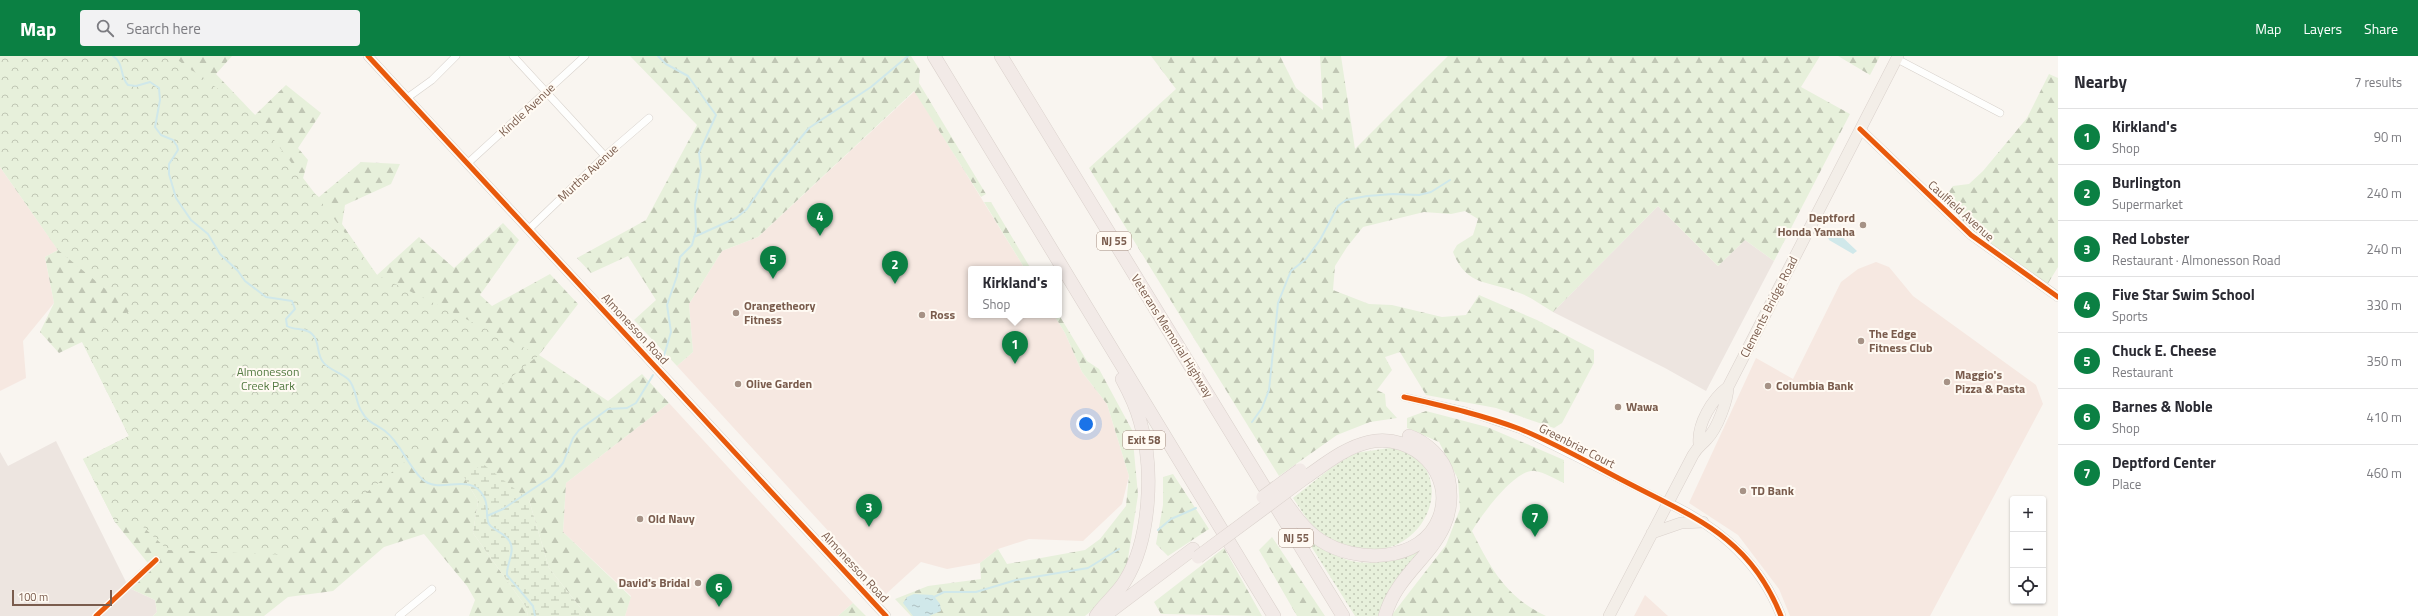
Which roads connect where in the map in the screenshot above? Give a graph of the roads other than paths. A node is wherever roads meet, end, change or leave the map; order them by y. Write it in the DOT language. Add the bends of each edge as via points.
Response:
graph roads {
  1 [pos="368,56"];
  2 [pos="456,56"];
  3 [pos="512,56"];
  4 [pos="586,56"];
  5 [pos="934,56"];
  6 [pos="1001,56"];
  7 [pos="1897,57"];
  8 [pos="546,92"];
  9 [pos="407,98"];
  10 [pos="2000,113"];
  11 [pos="649,118"];
  12 [pos="1860,129"];
  13 [pos="605,156"];
  14 [pos="468,163"];
  15 [pos="529,228"];
  16 [pos="1061,266"];
  17 [pos="1062,268"];
  18 [pos="2058,297"];
  19 [pos="1404,397"];
  20 [pos="1249,460"];
  21 [pos="1303,473"];
  22 [pos="1668,503"];
  23 [pos="1703,522"];
  24 [pos="1652,533"];
  25 [pos="1195,553"];
  26 [pos="156,560"];
  27 [pos="432,589"];
  28 [pos="96,616"];
  29 [pos="399,616"];
  30 [pos="886,616"];
  31 [pos="1096,616"];
  32 [pos="1104,616"];
  33 [pos="1117,616"];
  34 [pos="1274,616"];
  35 [pos="1343,616"];
  36 [pos="1386,616"];
  37 [pos="1609,616"];
  38 [pos="1781,616"];
  1 -- 9 [label="street, Almonesson Road"];
  2 -- 9 [label="street" via="432,80"];
  3 -- 8 [label="street"];
  4 -- 8 [label="street, Kindle Avenue"];
  5 -- 16 [label="highway"];
  6 -- 20 [label="highway, Veterans Memorial Highway / NJ 55"];
  7 -- 10 [label="street"];
  7 -- 12 [label="main road, Clements Bridge Road"];
  8 -- 13 [label="street"];
  8 -- 14 [label="street, Kindle Avenue"];
  9 -- 14 [label="street, Almonesson Road"];
  11 -- 13 [label="street, Murtha Avenue"];
  12 -- 18 [label="street, Caulfield Avenue" via="1971,236"];
  12 -- 22 [label="main road, Clements Bridge Road" via="1728,387 1718,395 1698,433 1699,444"];
  13 -- 15 [label="street, Murtha Avenue"];
  14 -- 15 [label="street, Almonesson Road"];
  15 -- 30 [label="street, Almonesson Road"];
  17 -- 31 [label="highway, Exit 58" via="1134,404 1147,458 1148,496 1140,542 1126,580"];
  17 -- 34 [label="highway"];
  19 -- 22 [label="street, Greenbriar Court" via="1465,411 1521,430"];
  20 -- 21 [label="highway" via="1264,474 1310,532 1321,541 1344,552 1367,556 1402,551 1422,541 1432,531 1439,518 1442,493 1434,468 1417,450 1396,441 1369,442"];
  20 -- 35 [label="highway, Veterans Memorial Highway / NJ 55"];
  21 -- 25 [label="highway, bridge"];
  21 -- 36 [label="highway" via="1347,442 1380,432 1414,438 1441,461 1451,489 1448,520 1390,602"];
  22 -- 23 [label="street"];
  22 -- 24 [label="main road, Clements Bridge Road"];
  23 -- 24 [label="main road" via="1677,524"];
  23 -- 38 [label="street" via="1747,558 1767,586"];
  24 -- 37 [label="main road, Clements Bridge Road"];
  25 -- 32 [label="highway"];
  25 -- 33 [label="highway"];
  26 -- 28 [label="street"];
  27 -- 29 [label="street"];
}
